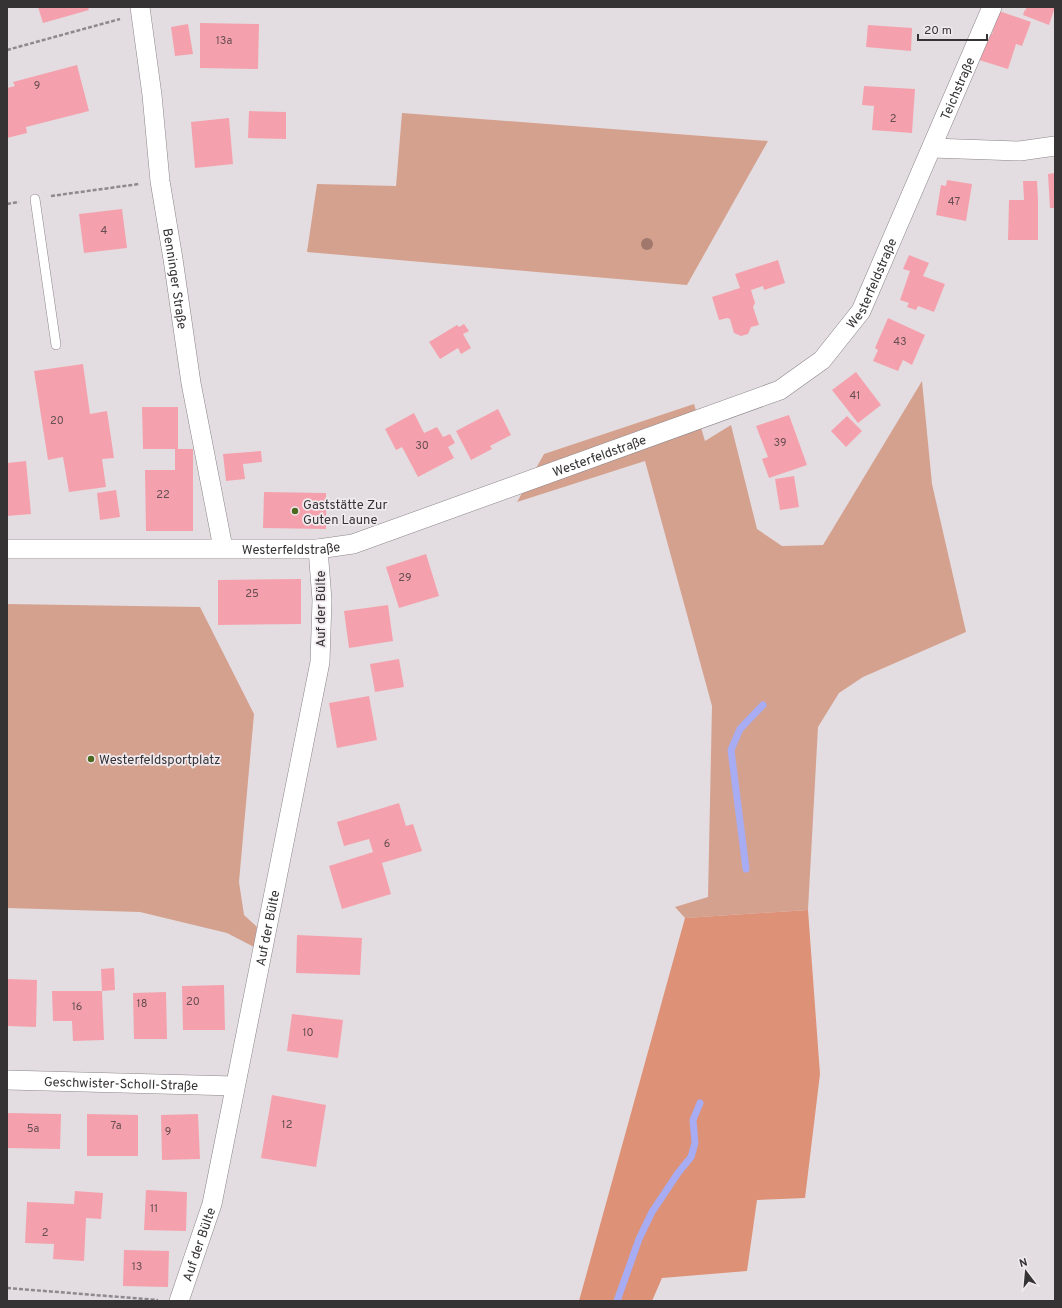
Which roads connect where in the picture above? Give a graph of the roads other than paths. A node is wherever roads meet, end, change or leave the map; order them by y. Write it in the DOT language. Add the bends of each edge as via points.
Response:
graph roads {
  1 [pos="992,7"];
  2 [pos="140,10"];
  3 [pos="1055,146"];
  4 [pos="932,148"];
  5 [pos="35,198"];
  6 [pos="56,344"];
  7 [pos="223,548"];
  8 [pos="7,549"];
  9 [pos="318,549"];
  10 [pos="7,1080"];
  11 [pos="235,1086"];
  12 [pos="170,1300"];
  1 -- 4 [label="street, Teichstraße"];
  2 -- 7 [label="street, Benninger Straße" via="152,95 160,181 191,383"];
  3 -- 4 [label="street" via="1020,151"];
  4 -- 9 [label="street, Westerfeldstraße" via="861,311 822,360 780,390 353,544"];
  5 -- 6 [label="lane"];
  7 -- 8 [label="street, Westerfeldstraße"];
  7 -- 9 [label="street, Westerfeldstraße"];
  9 -- 11 [label="street, Auf der Bülte" via="322,600 320,662"];
  10 -- 11 [label="street, Geschwister-Scholl-Straße"];
  11 -- 12 [label="street, Auf der Bülte" via="212,1204"];
}
